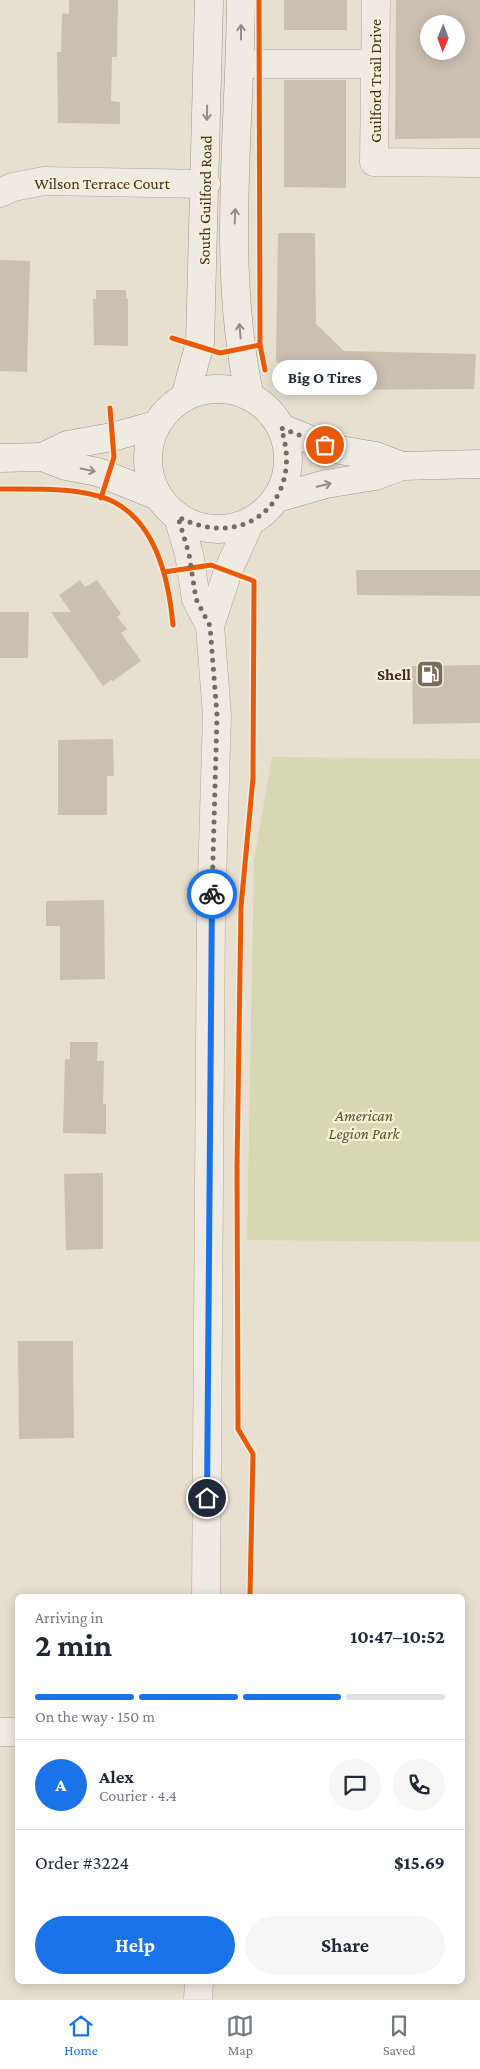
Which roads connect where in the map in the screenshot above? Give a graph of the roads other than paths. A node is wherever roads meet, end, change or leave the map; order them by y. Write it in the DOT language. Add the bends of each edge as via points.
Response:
graph roads {
  1 [pos="209,0"];
  2 [pos="241,0"];
  3 [pos="376,0"];
  4 [pos="241,64"];
  5 [pos="375,64"];
  6 [pos="480,163"];
  7 [pos="206,184"];
  8 [pos="0,193"];
  9 [pos="185,397"];
  10 [pos="250,397"];
  11 [pos="156,426"];
  12 [pos="281,428"];
  13 [pos="42,456"];
  14 [pos="0,458"];
  15 [pos="480,464"];
  16 [pos="402,466"];
  17 [pos="158,496"];
  18 [pos="277,498"];
  19 [pos="178,517"];
  20 [pos="250,522"];
  21 [pos="210,626"];
  22 [pos="206,1594"];
  23 [pos="0,1732"];
  24 [pos="15,1732"];
  25 [pos="198,1984"];
  26 [pos="198,1999"];
  1 -- 7 [label="main road, South Guilford Road, one-way"];
  4 -- 2 [label="main road, South Guilford Road, one-way"];
  3 -- 5 [label="main road, Guilford Trail Drive"];
  4 -- 5 [label="main road"];
  10 -- 4 [label="main road, South Guilford Road, one-way" via="243,366 234,268"];
  5 -- 6 [label="main road, Guilford Trail Drive" via="374,162"];
  7 -- 8 [label="main road, Wilson Terrace Court" via="44,181 12,187"];
  7 -- 9 [label="main road, South Guilford Road" via="200,343"];
  9 -- 10 [label="main road" via="206,390 228,390"];
  9 -- 11 [label="main road" via="168,409"];
  10 -- 12 [label="main road" via="268,410"];
  11 -- 13 [label="main road" via="67,445"];
  11 -- 17 [label="main road" via="149,443 147,461 150,479"];
  12 -- 16 [label="main road" via="334,449 376,456"];
  12 -- 18 [label="main road" via="287,445 288,463 285,481"];
  13 -- 14 [label="main road"];
  13 -- 17 [label="main road, one-way" via="66,466 98,472"];
  15 -- 16 [label="main road"];
  18 -- 16 [label="main road, one-way" via="326,484 375,476"];
  17 -- 19 [label="main road"];
  18 -- 20 [label="main road"];
  19 -- 20 [label="main road" via="195,526 213,529 232,528"];
  19 -- 21 [label="main road" via="189,554 196,599"];
  20 -- 21 [label="main road" via="228,571"];
  21 -- 22 [label="main road" via="217,715 211,913"];
  23 -- 24 [label="main road"];
  25 -- 26 [label="main road"];
}
